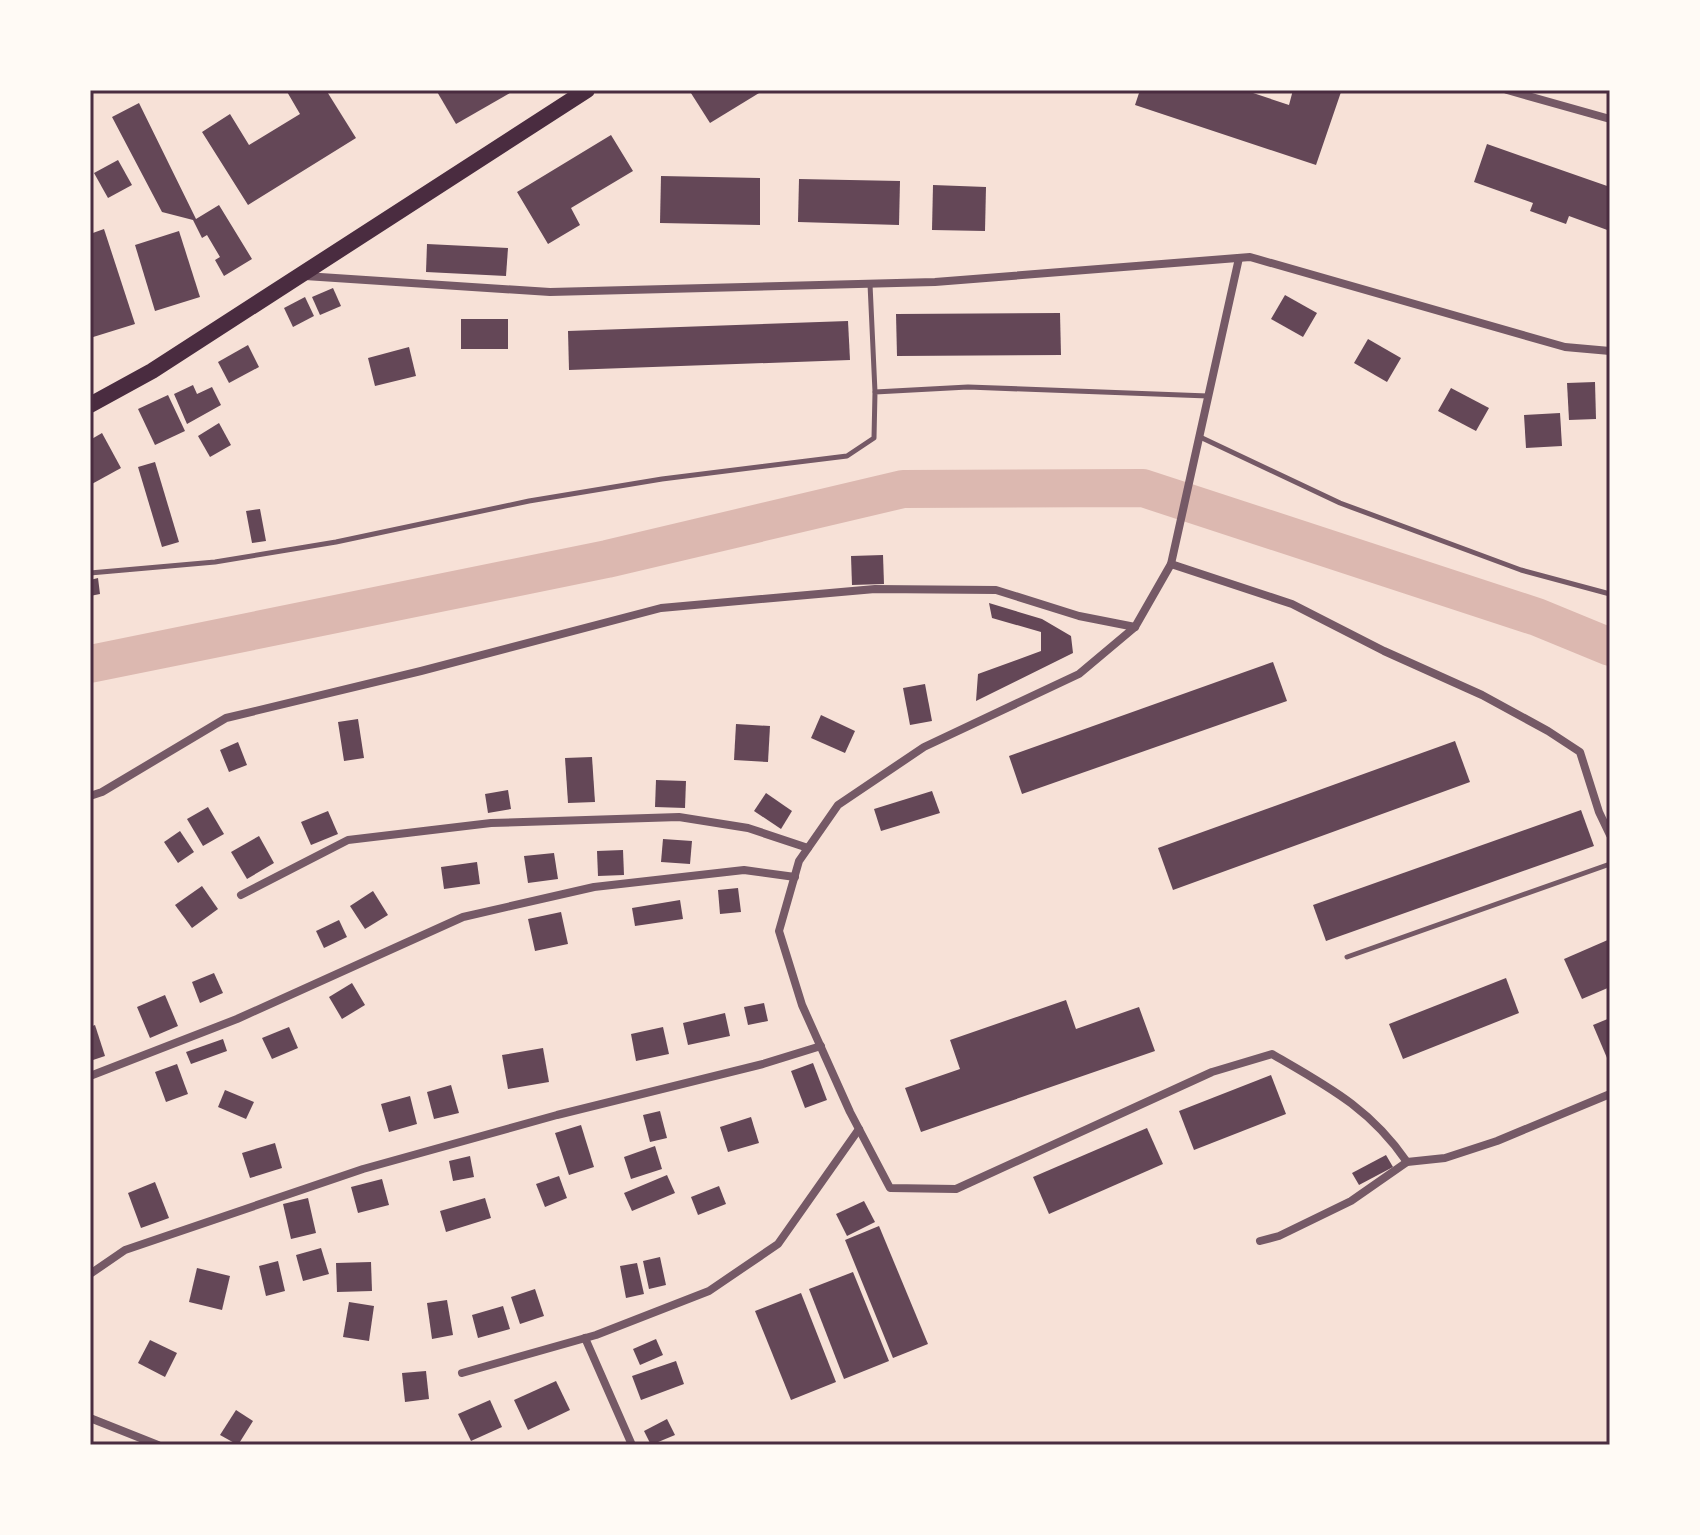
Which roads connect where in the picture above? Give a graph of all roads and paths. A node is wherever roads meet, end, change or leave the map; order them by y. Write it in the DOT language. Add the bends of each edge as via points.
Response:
graph roads {
  1 [pos="587,90"];
  2 [pos="1507,90"];
  3 [pos="1610,119"];
  4 [pos="1239,258"];
  5 [pos="300,276"];
  6 [pos="870,284"];
  7 [pos="1610,351"];
  8 [pos="875,392"];
  9 [pos="1209,396"];
  10 [pos="90,405"];
  11 [pos="1200,437"];
  12 [pos="1171,564"];
  13 [pos="90,573"];
  14 [pos="1610,594"];
  15 [pos="1135,627"];
  16 [pos="90,796"];
  17 [pos="1610,835"];
  18 [pos="808,848"];
  19 [pos="1610,864"];
  20 [pos="795,877"];
  21 [pos="241,895"];
  22 [pos="1347,957"];
  23 [pos="821,1046"];
  24 [pos="90,1076"];
  25 [pos="1610,1094"];
  26 [pos="859,1129"];
  27 [pos="1407,1162"];
  28 [pos="1260,1241"];
  29 [pos="90,1274"];
  30 [pos="585,1338"];
  31 [pos="462,1373"];
  32 [pos="90,1418"];
  33 [pos="158,1445"];
  34 [pos="632,1445"];
  1 -- 5 [label="main road"];
  2 -- 3 [label="street"];
  4 -- 6 [label="street"];
  4 -- 7 [label="street" via="1565,347"];
  4 -- 9 [label="street"];
  5 -- 6 [label="street" via="550,292"];
  5 -- 10 [label="main road"];
  6 -- 8 [label="lane"];
  8 -- 9 [label="lane" via="968,387"];
  8 -- 13 [label="lane" via="874,438 847,456 529,501 215,562"];
  9 -- 11 [label="street"];
  11 -- 12 [label="street"];
  11 -- 14 [label="lane" via="1340,503 1521,570"];
  12 -- 15 [label="street"];
  12 -- 17 [label="street" via="1292,604 1548,731 1580,752"];
  15 -- 16 [label="street" via="996,590 875,589 661,608 226,718"];
  15 -- 18 [label="street" via="1079,674 924,747 838,805"];
  18 -- 20 [label="street"];
  18 -- 21 [label="street" via="748,828 679,817 491,823 348,840"];
  19 -- 22 [label="lane"];
  20 -- 23 [label="street" via="779,931"];
  20 -- 24 [label="street" via="744,870 594,887 463,917 237,1019"];
  23 -- 26 [label="street"];
  23 -- 29 [label="street" via="363,1169 125,1250"];
  25 -- 27 [label="street" via="1497,1141 1445,1158"];
  26 -- 27 [label="street" via="890,1188 956,1189 1212,1072 1272,1054 1346,1097 1389,1136"];
  26 -- 30 [label="street" via="778,1244 709,1291"];
  27 -- 28 [label="street" via="1351,1201"];
  30 -- 31 [label="street"];
  30 -- 34 [label="street"];
  32 -- 33 [label="street"];
}
